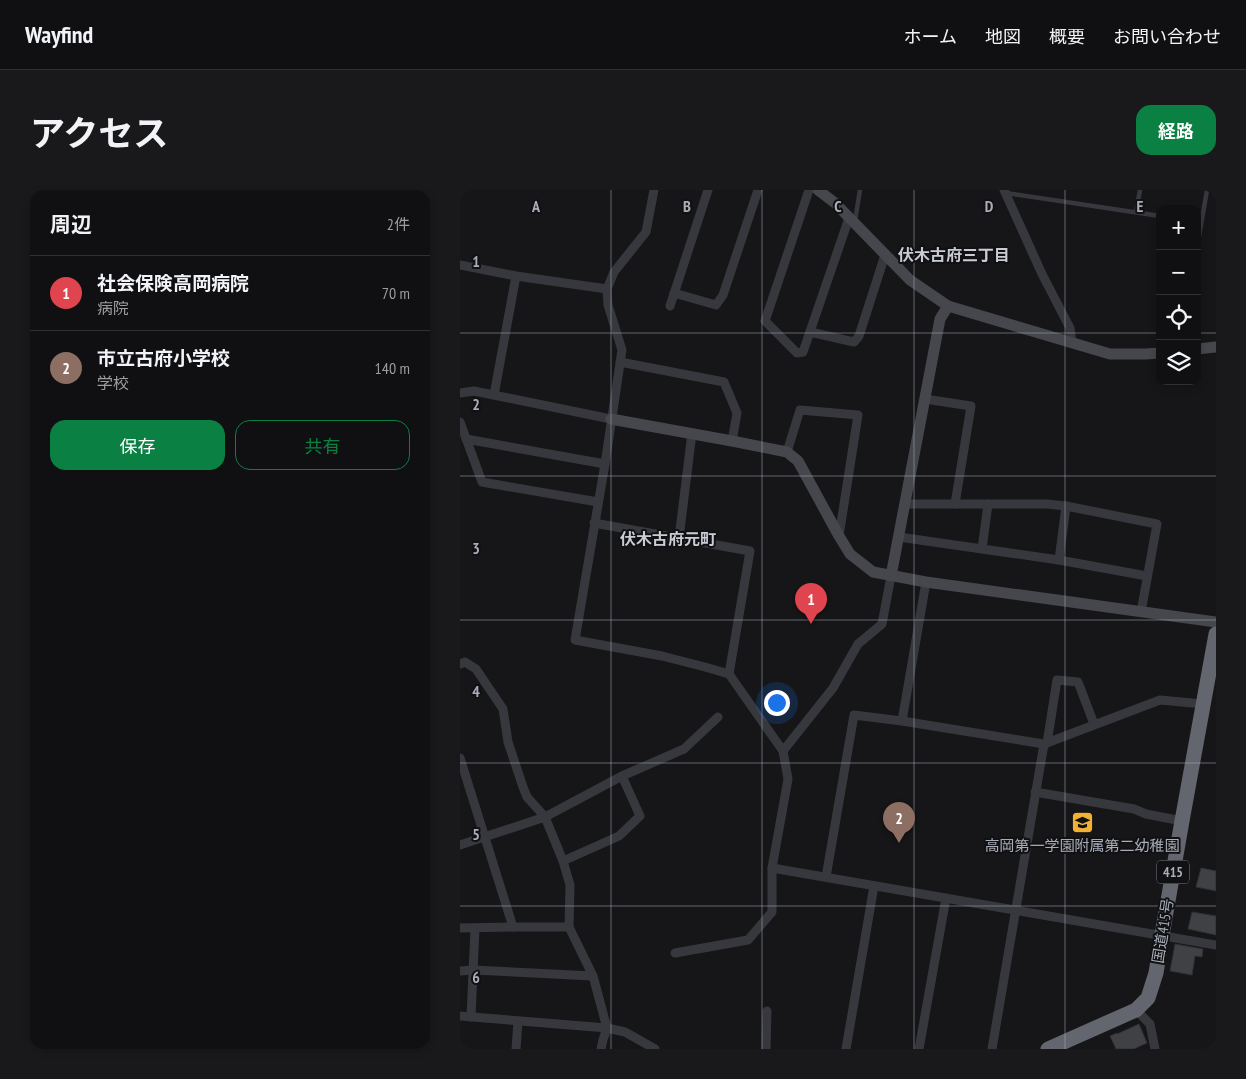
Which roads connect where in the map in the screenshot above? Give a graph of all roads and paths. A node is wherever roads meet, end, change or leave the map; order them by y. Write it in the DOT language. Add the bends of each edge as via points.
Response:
graph roads {
  1 [pos="654,190"];
  2 [pos="708,190"];
  3 [pos="758,190"];
  4 [pos="809,190"];
  5 [pos="818,190"];
  6 [pos="860,190"];
  7 [pos="1140,190"];
  8 [pos="1207,190"];
  9 [pos="1004,191"];
  10 [pos="1136,212"];
  11 [pos="1201,214"];
  12 [pos="1156,215"];
  13 [pos="852,221"];
  14 [pos="885,255"];
  15 [pos="460,265"];
  16 [pos="516,276"];
  17 [pos="607,289"];
  18 [pos="674,293"];
  19 [pos="670,306"];
  20 [pos="948,306"];
  21 [pos="810,332"];
  22 [pos="1072,343"];
  23 [pos="1216,347"];
  24 [pos="1201,349"];
  25 [pos="1156,353"];
  26 [pos="620,362"];
  27 [pos="460,392"];
  28 [pos="494,395"];
  29 [pos="925,399"];
  30 [pos="611,419"];
  31 [pos="460,422"];
  32 [pos="692,433"];
  33 [pos="466,439"];
  34 [pos="732,440"];
  35 [pos="787,452"];
  36 [pos="605,464"];
  37 [pos="598,502"];
  38 [pos="905,504"];
  39 [pos="954,504"];
  40 [pos="988,504"];
  41 [pos="1066,506"];
  42 [pos="594,523"];
  43 [pos="839,536"];
  44 [pos="899,537"];
  45 [pos="679,538"];
  46 [pos="982,549"];
  47 [pos="1058,560"];
  48 [pos="891,576"];
  49 [pos="1147,576"];
  50 [pos="926,582"];
  51 [pos="1141,612"];
  52 [pos="1216,622"];
  53 [pos="1216,634"];
  54 [pos="460,664"];
  55 [pos="728,674"];
  56 [pos="1203,704"];
  57 [pos="718,717"];
  58 [pos="902,721"];
  59 [pos="1094,724"];
  60 [pos="1045,743"];
  61 [pos="782,751"];
  62 [pos="460,758"];
  63 [pos="622,776"];
  64 [pos="1035,792"];
  65 [pos="545,817"];
  66 [pos="1183,819"];
  67 [pos="484,836"];
  68 [pos="460,845"];
  69 [pos="563,862"];
  70 [pos="772,868"];
  71 [pos="826,877"];
  72 [pos="874,886"];
  73 [pos="946,898"];
  74 [pos="1016,910"];
  75 [pos="513,927"];
  76 [pos="569,927"];
  77 [pos="460,928"];
  78 [pos="475,928"];
  79 [pos="1162,936"];
  80 [pos="1216,945"];
  81 [pos="675,952"];
  82 [pos="473,970"];
  83 [pos="460,972"];
  84 [pos="593,976"];
  85 [pos="1136,1010"];
  86 [pos="767,1011"];
  87 [pos="460,1016"];
  88 [pos="471,1017"];
  89 [pos="518,1021"];
  90 [pos="608,1028"];
  91 [pos="516,1049"];
  92 [pos="602,1049"];
  93 [pos="655,1049"];
  94 [pos="766,1049"];
  95 [pos="846,1049"];
  96 [pos="919,1049"];
  97 [pos="992,1049"];
  98 [pos="1048,1049"];
  99 [pos="1155,1049"];
  1 -- 17 [label="street" via="646,232 614,272"];
  2 -- 18 [label="street"];
  3 -- 18 [label="street" via="723,295 716,305"];
  4 -- 21 [label="street" via="765,321 797,353 803,352"];
  5 -- 13 [label="street"];
  6 -- 13 [label="lane"];
  7 -- 10 [label="lane"];
  8 -- 11 [label="lane"];
  9 -- 10 [label="lane"];
  9 -- 22 [label="street" via="1070,328"];
  10 -- 12 [label="lane"];
  13 -- 14 [label="street"];
  13 -- 21 [label="street"];
  14 -- 20 [label="street" via="910,280"];
  14 -- 21 [label="street" via="859,336 854,342"];
  15 -- 16 [label="street"];
  16 -- 17 [label="street"];
  16 -- 28 [label="street"];
  17 -- 26 [label="street" via="608,305 622,350"];
  18 -- 19 [label="street"];
  20 -- 22 [label="street"];
  20 -- 29 [label="street" via="940,319"];
  22 -- 25 [label="street" via="1110,354"];
  23 -- 24 [label="street"];
  26 -- 30 [label="street"];
  26 -- 34 [label="street" via="724,382 737,412"];
  27 -- 28 [label="street"];
  28 -- 30 [label="street"];
  29 -- 38 [label="street"];
  29 -- 39 [label="street" via="971,406"];
  30 -- 32 [label="street"];
  30 -- 36 [label="street"];
  31 -- 33 [label="street"];
  32 -- 34 [label="street"];
  32 -- 45 [label="street"];
  33 -- 36 [label="street"];
  33 -- 37 [label="street" via="482,482"];
  34 -- 35 [label="street"];
  35 -- 43 [label="street" via="798,460"];
  35 -- 43 [label="street" via="800,410 858,415"];
  36 -- 37 [label="street"];
  37 -- 42 [label="street"];
  38 -- 39 [label="street"];
  38 -- 44 [label="street"];
  39 -- 40 [label="street"];
  40 -- 41 [label="street"];
  40 -- 46 [label="street"];
  41 -- 47 [label="street"];
  41 -- 49 [label="street" via="1157,524"];
  42 -- 45 [label="street"];
  42 -- 55 [label="street" via="575,640 662,656"];
  43 -- 48 [label="street" via="850,554 865,566 873,572"];
  44 -- 46 [label="street"];
  44 -- 48 [label="street"];
  45 -- 55 [label="street" via="750,551"];
  46 -- 47 [label="street"];
  47 -- 49 [label="street"];
  48 -- 50 [label="street"];
  48 -- 61 [label="street" via="882,624 858,644 833,688"];
  49 -- 51 [label="street"];
  50 -- 51 [label="street"];
  50 -- 58 [label="street"];
  51 -- 52 [label="street"];
  53 -- 56 [label="highway, 国道415号 / 415"];
  54 -- 65 [label="street" via="465,662 476,670 503,709 508,742 523,787 527,797"];
  55 -- 61 [label="street"];
  56 -- 59 [label="street" via="1160,700"];
  56 -- 66 [label="highway, 国道415号 / 415"];
  57 -- 63 [label="street" via="684,749"];
  58 -- 60 [label="street"];
  58 -- 71 [label="street" via="854,715"];
  59 -- 60 [label="street"];
  59 -- 60 [label="street" via="1078,682 1058,680"];
  60 -- 64 [label="street"];
  61 -- 70 [label="street" via="788,780"];
  62 -- 67 [label="street"];
  63 -- 65 [label="street"];
  63 -- 69 [label="street" via="640,816 619,836"];
  64 -- 66 [label="street"];
  64 -- 74 [label="street"];
  65 -- 67 [label="street"];
  65 -- 69 [label="street"];
  66 -- 79 [label="highway, 国道415号 / 415"];
  67 -- 68 [label="street"];
  67 -- 75 [label="street"];
  69 -- 76 [label="street" via="570,885"];
  70 -- 71 [label="street"];
  70 -- 81 [label="street" via="772,912 748,940"];
  71 -- 72 [label="street"];
  72 -- 73 [label="street"];
  72 -- 95 [label="street"];
  73 -- 74 [label="street"];
  73 -- 96 [label="street"];
  74 -- 79 [label="street"];
  74 -- 97 [label="street"];
  75 -- 76 [label="street"];
  75 -- 78 [label="street"];
  76 -- 84 [label="street"];
  77 -- 78 [label="street"];
  78 -- 82 [label="street"];
  79 -- 80 [label="street"];
  79 -- 85 [label="highway, 国道415号 / 415" via="1148,998"];
  82 -- 83 [label="street"];
  82 -- 84 [label="street"];
  82 -- 88 [label="street"];
  84 -- 90 [label="street"];
  85 -- 98 [label="highway, 国道415号 / 415"];
  85 -- 99 [label="street" via="1150,1024"];
  86 -- 94 [label="street"];
  87 -- 88 [label="street"];
  88 -- 89 [label="street"];
  89 -- 90 [label="street"];
  89 -- 91 [label="street"];
  90 -- 92 [label="street"];
  90 -- 93 [label="street" via="625,1032"];
}
